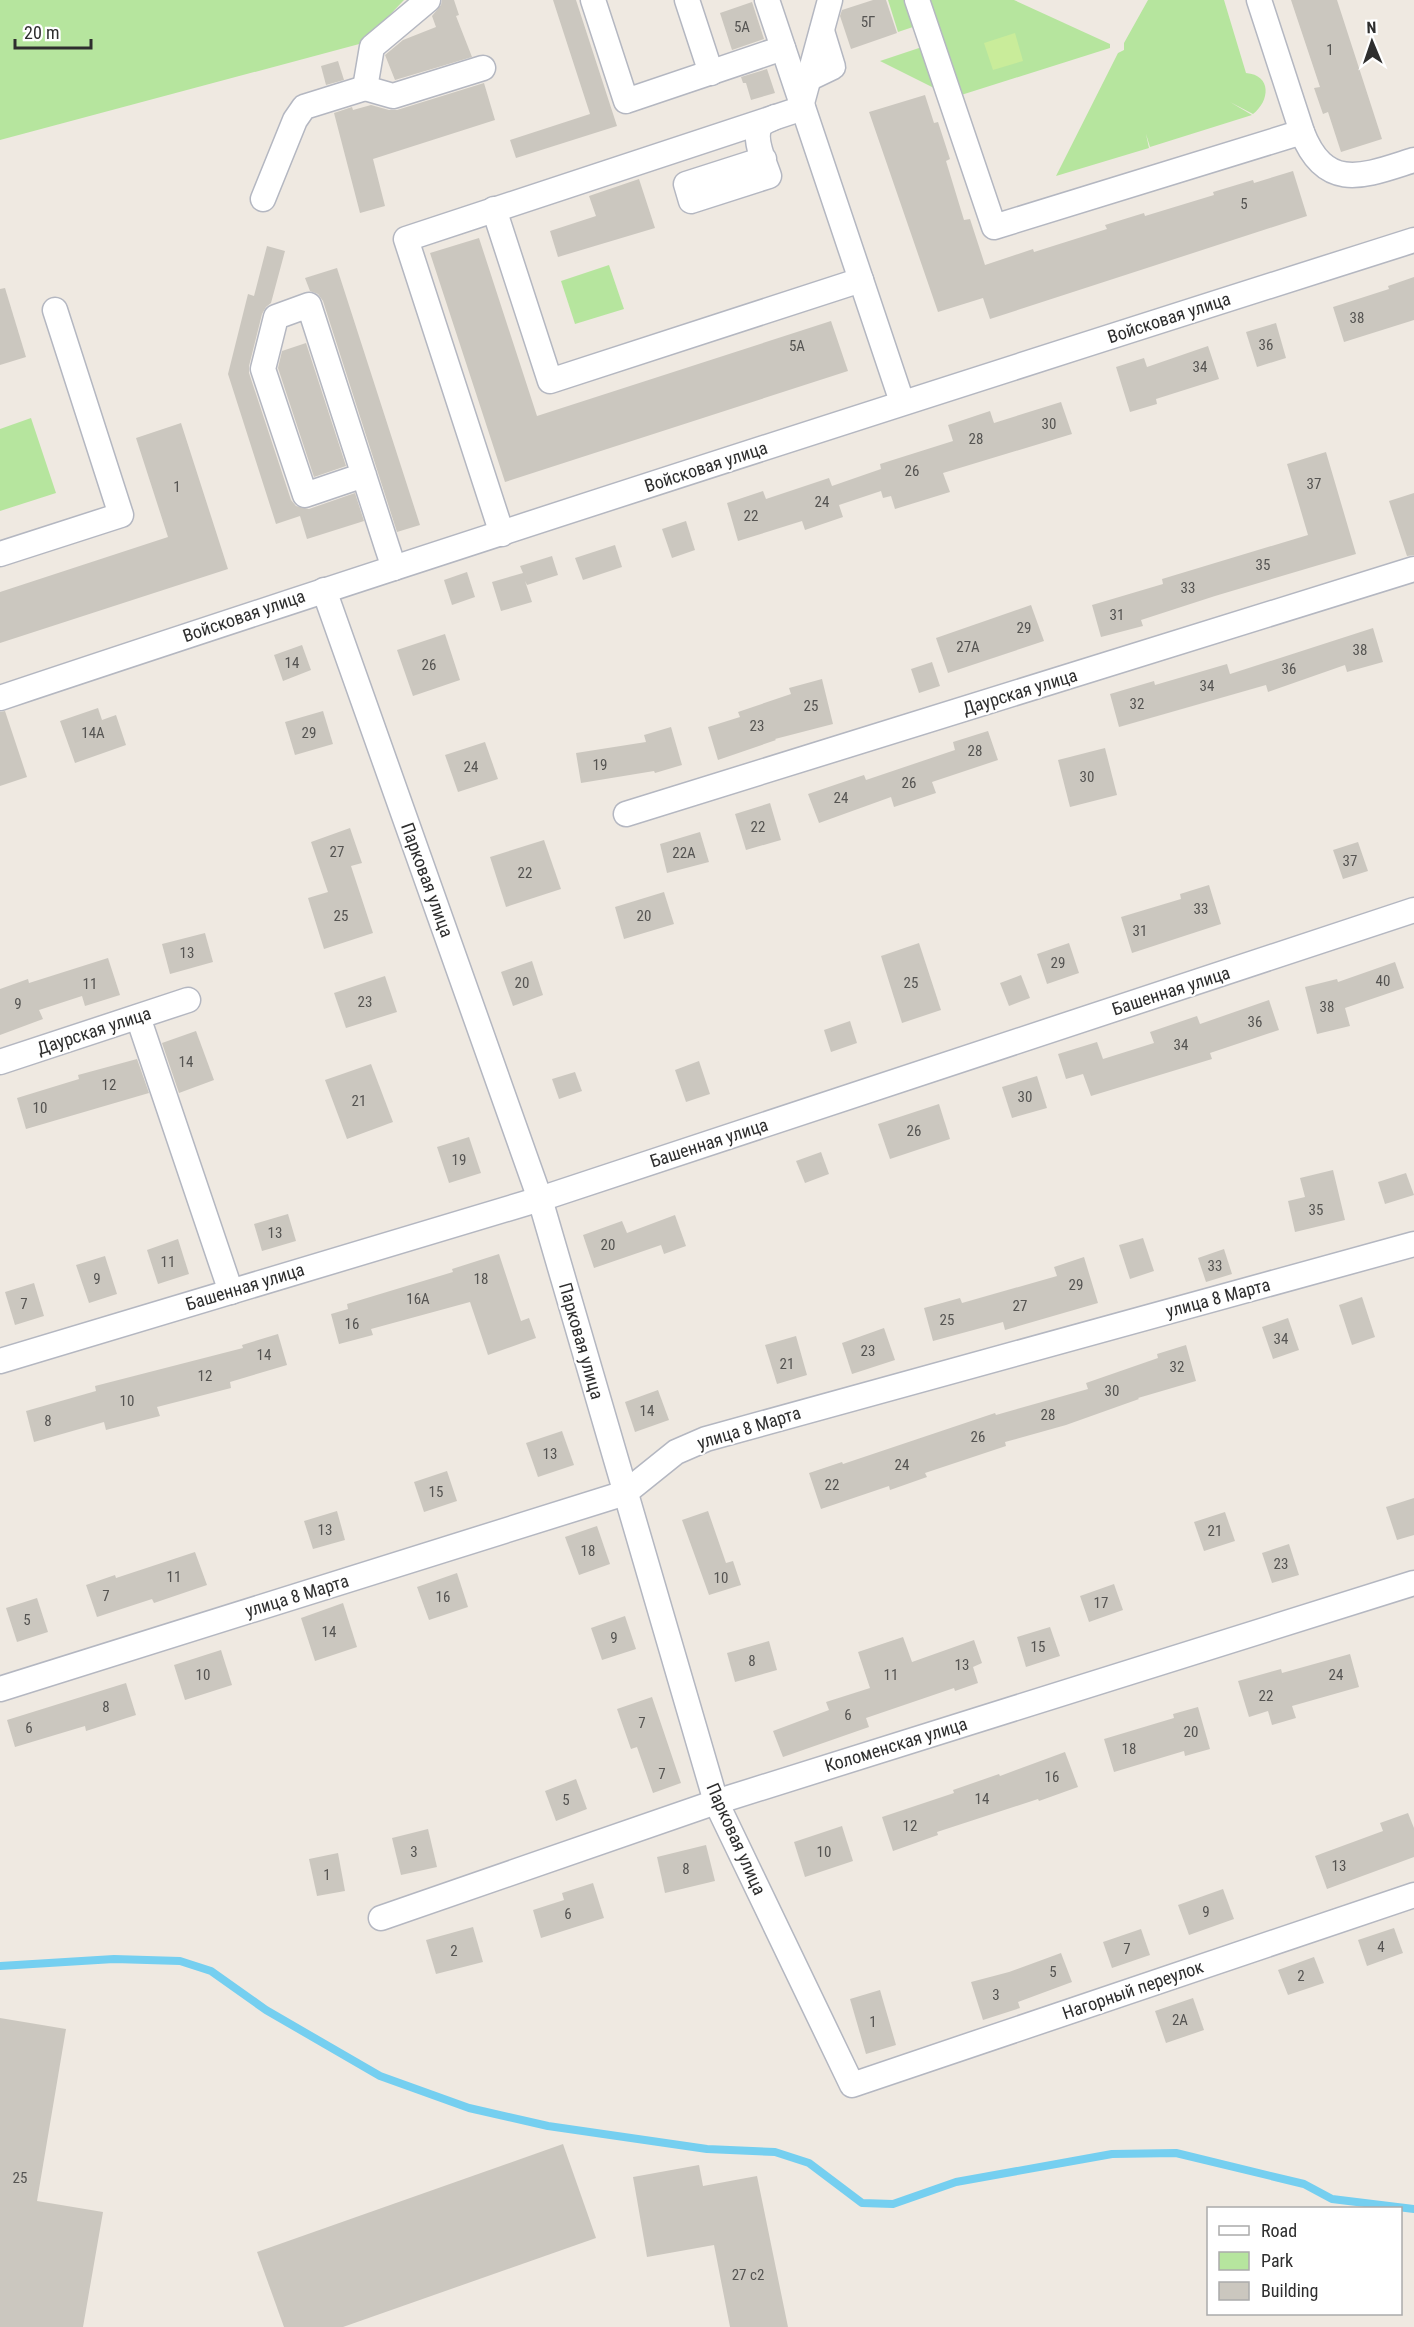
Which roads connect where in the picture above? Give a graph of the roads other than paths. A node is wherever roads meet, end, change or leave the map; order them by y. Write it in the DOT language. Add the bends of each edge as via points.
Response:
graph roads {
  1 [pos="428,0"];
  2 [pos="593,0"];
  3 [pos="687,0"];
  4 [pos="767,0"];
  5 [pos="830,0"];
  6 [pos="917,0"];
  7 [pos="1259,0"];
  8 [pos="783,48"];
  9 [pos="483,68"];
  10 [pos="711,73"];
  11 [pos="365,88"];
  12 [pos="802,105"];
  13 [pos="775,117"];
  14 [pos="1302,132"];
  15 [pos="764,159"];
  16 [pos="1414,160"];
  17 [pos="263,199"];
  18 [pos="494,209"];
  19 [pos="1414,240"];
  20 [pos="861,280"];
  21 [pos="55,310"];
  22 [pos="902,402"];
  23 [pos="364,475"];
  24 [pos="502,534"];
  25 [pos="0,554"];
  26 [pos="394,568"];
  27 [pos="1414,568"];
  28 [pos="324,590"];
  29 [pos="0,698"];
  30 [pos="626,814"];
  31 [pos="1414,910"];
  32 [pos="188,1000"];
  33 [pos="138,1017"];
  34 [pos="0,1062"];
  35 [pos="540,1199"];
  36 [pos="1414,1244"];
  37 [pos="231,1292"];
  38 [pos="0,1361"];
  39 [pos="625,1493"];
  40 [pos="1414,1582"];
  41 [pos="0,1689"];
  42 [pos="716,1802"];
  43 [pos="1414,1895"];
  44 [pos="381,1918"];
  45 [pos="852,2085"];
  1 -- 11 [label="street" via="372,46"];
  2 -- 10 [label="street" via="626,101"];
  3 -- 10 [label="street"];
  4 -- 8 [label="street"];
  5 -- 12 [label="street"];
  6 -- 14 [label="street" via="994,227"];
  7 -- 14 [label="street"];
  8 -- 10 [label="street"];
  8 -- 12 [label="street"];
  9 -- 11 [label="street" via="393,96"];
  11 -- 17 [label="street" via="299,112"];
  12 -- 13 [label="street"];
  12 -- 20 [label="street"];
  13 -- 15 [label="street" via="762,124 759,132"];
  13 -- 18 [label="street"];
  14 -- 16 [label="street" via="1318,159 1335,172 1350,176 1368,175"];
  18 -- 20 [label="street" via="550,381"];
  18 -- 24 [label="street" via="406,239"];
  19 -- 22 [label="street, Войсковая улица"];
  20 -- 22 [label="street"];
  21 -- 25 [label="street" via="121,516"];
  22 -- 24 [label="street, Войсковая улица"];
  23 -- 23 [label="street" via="309,305 276,316 263,369 305,495"];
  23 -- 26 [label="street"];
  24 -- 26 [label="street, Войсковая улица"];
  26 -- 28 [label="street, Войсковая улица"];
  27 -- 30 [label="street, Даурская улица"];
  28 -- 29 [label="street, Войсковая улица"];
  28 -- 35 [label="street, Парковая улица"];
  31 -- 35 [label="street, Башенная улица"];
  32 -- 33 [label="street, Даурская улица"];
  33 -- 34 [label="street, Даурская улица"];
  33 -- 37 [label="street"];
  35 -- 37 [label="street, Башенная улица"];
  35 -- 39 [label="street, Парковая улица"];
  36 -- 39 [label="street, улица 8 Марта" via="706,1439 676,1452"];
  37 -- 38 [label="street, Башенная улица"];
  39 -- 41 [label="street, улица 8 Марта"];
  39 -- 42 [label="street, Парковая улица"];
  40 -- 42 [label="street, Коломенская улица"];
  42 -- 44 [label="street, Коломенская улица"];
  42 -- 45 [label="street, Парковая улица"];
  43 -- 45 [label="street, Нагорный переулок"];
}
